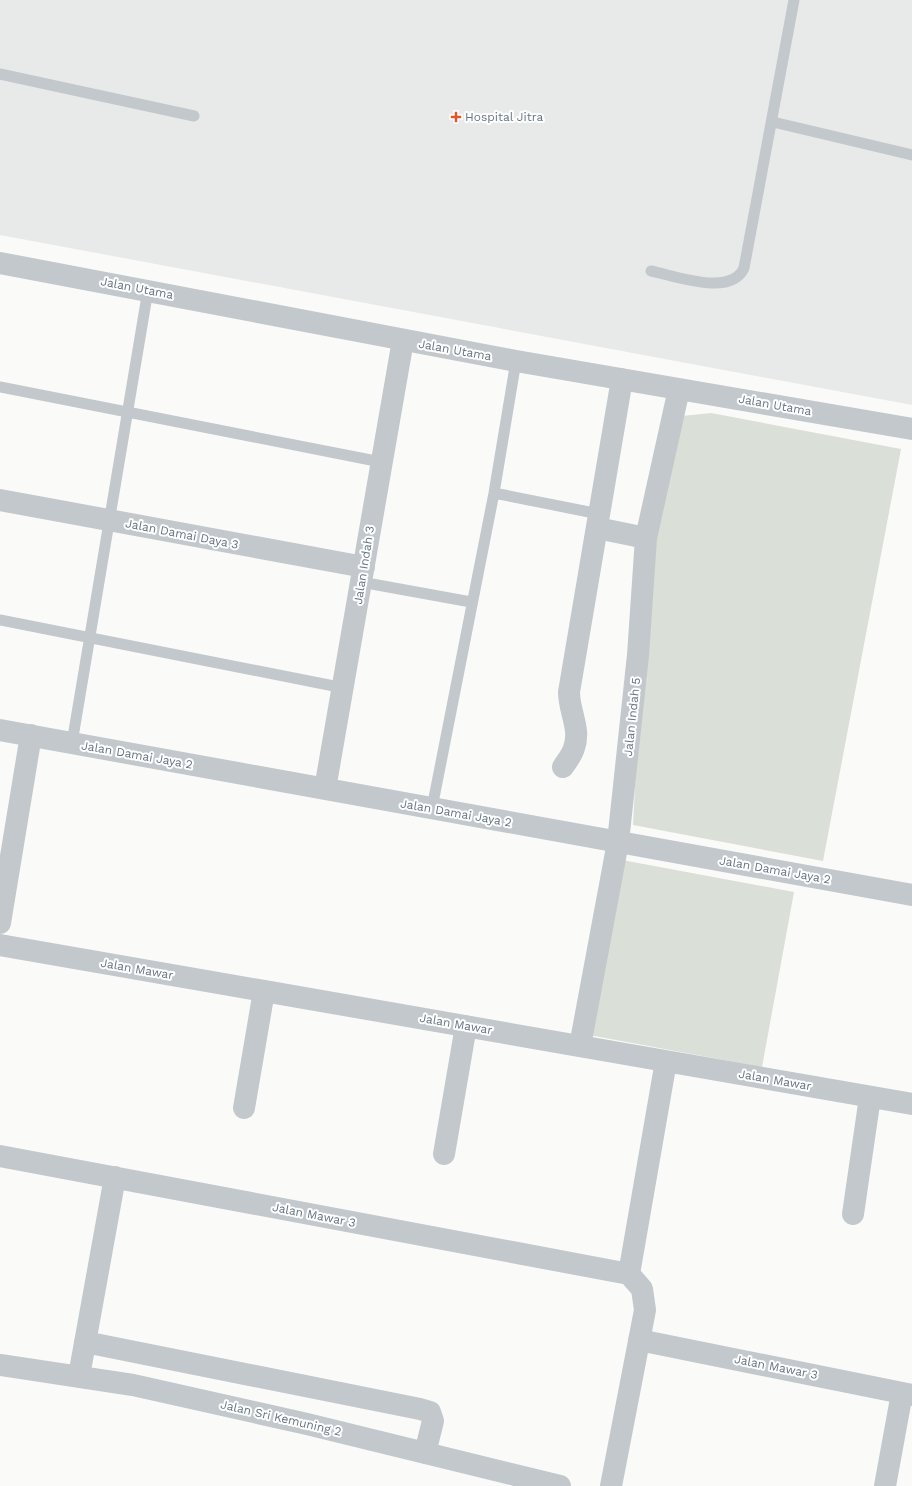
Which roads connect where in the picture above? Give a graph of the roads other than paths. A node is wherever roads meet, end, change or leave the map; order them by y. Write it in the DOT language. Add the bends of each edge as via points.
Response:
graph roads {
  1 [pos="794,0"];
  2 [pos="0,74"];
  3 [pos="194,116"];
  4 [pos="773,122"];
  5 [pos="912,154"];
  6 [pos="0,263"];
  7 [pos="651,271"];
  8 [pos="148,290"];
  9 [pos="403,340"];
  10 [pos="516,361"];
  11 [pos="622,379"];
  12 [pos="0,387"];
  13 [pos="679,389"];
  14 [pos="128,412"];
  15 [pos="912,429"];
  16 [pos="381,462"];
  17 [pos="494,493"];
  18 [pos="0,500"];
  19 [pos="109,520"];
  20 [pos="598,521"];
  21 [pos="646,538"];
  22 [pos="363,575"];
  23 [pos="471,602"];
  24 [pos="0,620"];
  25 [pos="90,638"];
  26 [pos="344,688"];
  27 [pos="0,730"];
  28 [pos="31,735"];
  29 [pos="72,743"];
  30 [pos="563,767"];
  31 [pos="325,789"];
  32 [pos="432,808"];
  33 [pos="618,842"];
  34 [pos="912,895"];
  35 [pos="0,924"];
  36 [pos="0,945"];
  37 [pos="264,991"];
  38 [pos="466,1026"];
  39 [pos="580,1046"];
  40 [pos="666,1061"];
  41 [pos="870,1097"];
  42 [pos="912,1104"];
  43 [pos="244,1108"];
  44 [pos="444,1154"];
  45 [pos="0,1156"];
  46 [pos="115,1177"];
  47 [pos="853,1214"];
  48 [pos="629,1274"];
  49 [pos="639,1340"];
  50 [pos="85,1342"];
  51 [pos="0,1365"];
  52 [pos="79,1376"];
  53 [pos="907,1394"];
  54 [pos="425,1454"];
  55 [pos="560,1486"];
  56 [pos="611,1486"];
  57 [pos="885,1486"];
  1 -- 4 [label="lane"];
  2 -- 3 [label="lane"];
  4 -- 5 [label="lane"];
  4 -- 7 [label="lane" via="741,275 730,282 718,284"];
  6 -- 8 [label="street, Jalan Utama"];
  8 -- 9 [label="street, Jalan Utama"];
  8 -- 14 [label="lane"];
  9 -- 10 [label="street, Jalan Utama"];
  9 -- 16 [label="street, Jalan Indah 3"];
  10 -- 11 [label="street, Jalan Utama"];
  10 -- 17 [label="lane"];
  11 -- 13 [label="street, Jalan Utama"];
  11 -- 20 [label="street"];
  12 -- 14 [label="lane"];
  13 -- 15 [label="street, Jalan Utama"];
  13 -- 21 [label="street, Jalan Indah 5"];
  14 -- 16 [label="lane"];
  14 -- 19 [label="lane"];
  16 -- 22 [label="street, Jalan Indah 3"];
  17 -- 20 [label="lane"];
  17 -- 23 [label="lane"];
  18 -- 19 [label="street, Jalan Damai Daya 3"];
  19 -- 22 [label="street, Jalan Damai Daya 3"];
  19 -- 25 [label="lane"];
  20 -- 21 [label="street"];
  20 -- 30 [label="street" via="569,692 577,738 574,749"];
  21 -- 33 [label="street, Jalan Indah 5" via="638,655"];
  22 -- 23 [label="lane"];
  22 -- 26 [label="street, Jalan Indah 3"];
  23 -- 32 [label="lane"];
  24 -- 25 [label="lane"];
  25 -- 26 [label="lane"];
  25 -- 29 [label="lane"];
  26 -- 31 [label="street, Jalan Indah 3"];
  27 -- 28 [label="street, Jalan Damai Jaya 2"];
  28 -- 29 [label="street, Jalan Damai Jaya 2"];
  28 -- 35 [label="street"];
  29 -- 31 [label="street, Jalan Damai Jaya 2"];
  31 -- 32 [label="street, Jalan Damai Jaya 2"];
  32 -- 33 [label="street, Jalan Damai Jaya 2"];
  33 -- 34 [label="street, Jalan Damai Jaya 2"];
  33 -- 39 [label="street, Jalan Indah 5"];
  36 -- 37 [label="street, Jalan Mawar"];
  37 -- 38 [label="street, Jalan Mawar"];
  37 -- 43 [label="street"];
  38 -- 39 [label="street, Jalan Mawar"];
  38 -- 44 [label="street"];
  39 -- 40 [label="street, Jalan Mawar"];
  40 -- 41 [label="street, Jalan Mawar"];
  40 -- 48 [label="street"];
  41 -- 42 [label="street, Jalan Mawar"];
  41 -- 47 [label="street"];
  45 -- 46 [label="street, Jalan Mawar 3"];
  46 -- 48 [label="street, Jalan Mawar 3"];
  46 -- 50 [label="street"];
  48 -- 49 [label="street" via="642,1288 645,1310"];
  49 -- 53 [label="street, Jalan Mawar 3"];
  49 -- 56 [label="street"];
  50 -- 52 [label="street"];
  50 -- 54 [label="street" via="430,1412 433,1421"];
  51 -- 52 [label="street, Jalan Sri Kemuning 2"];
  52 -- 54 [label="street, Jalan Sri Kemuning 2" via="133,1384 213,1402"];
  53 -- 57 [label="street"];
  54 -- 55 [label="street, Jalan Sri Kemuning 2"];
}
